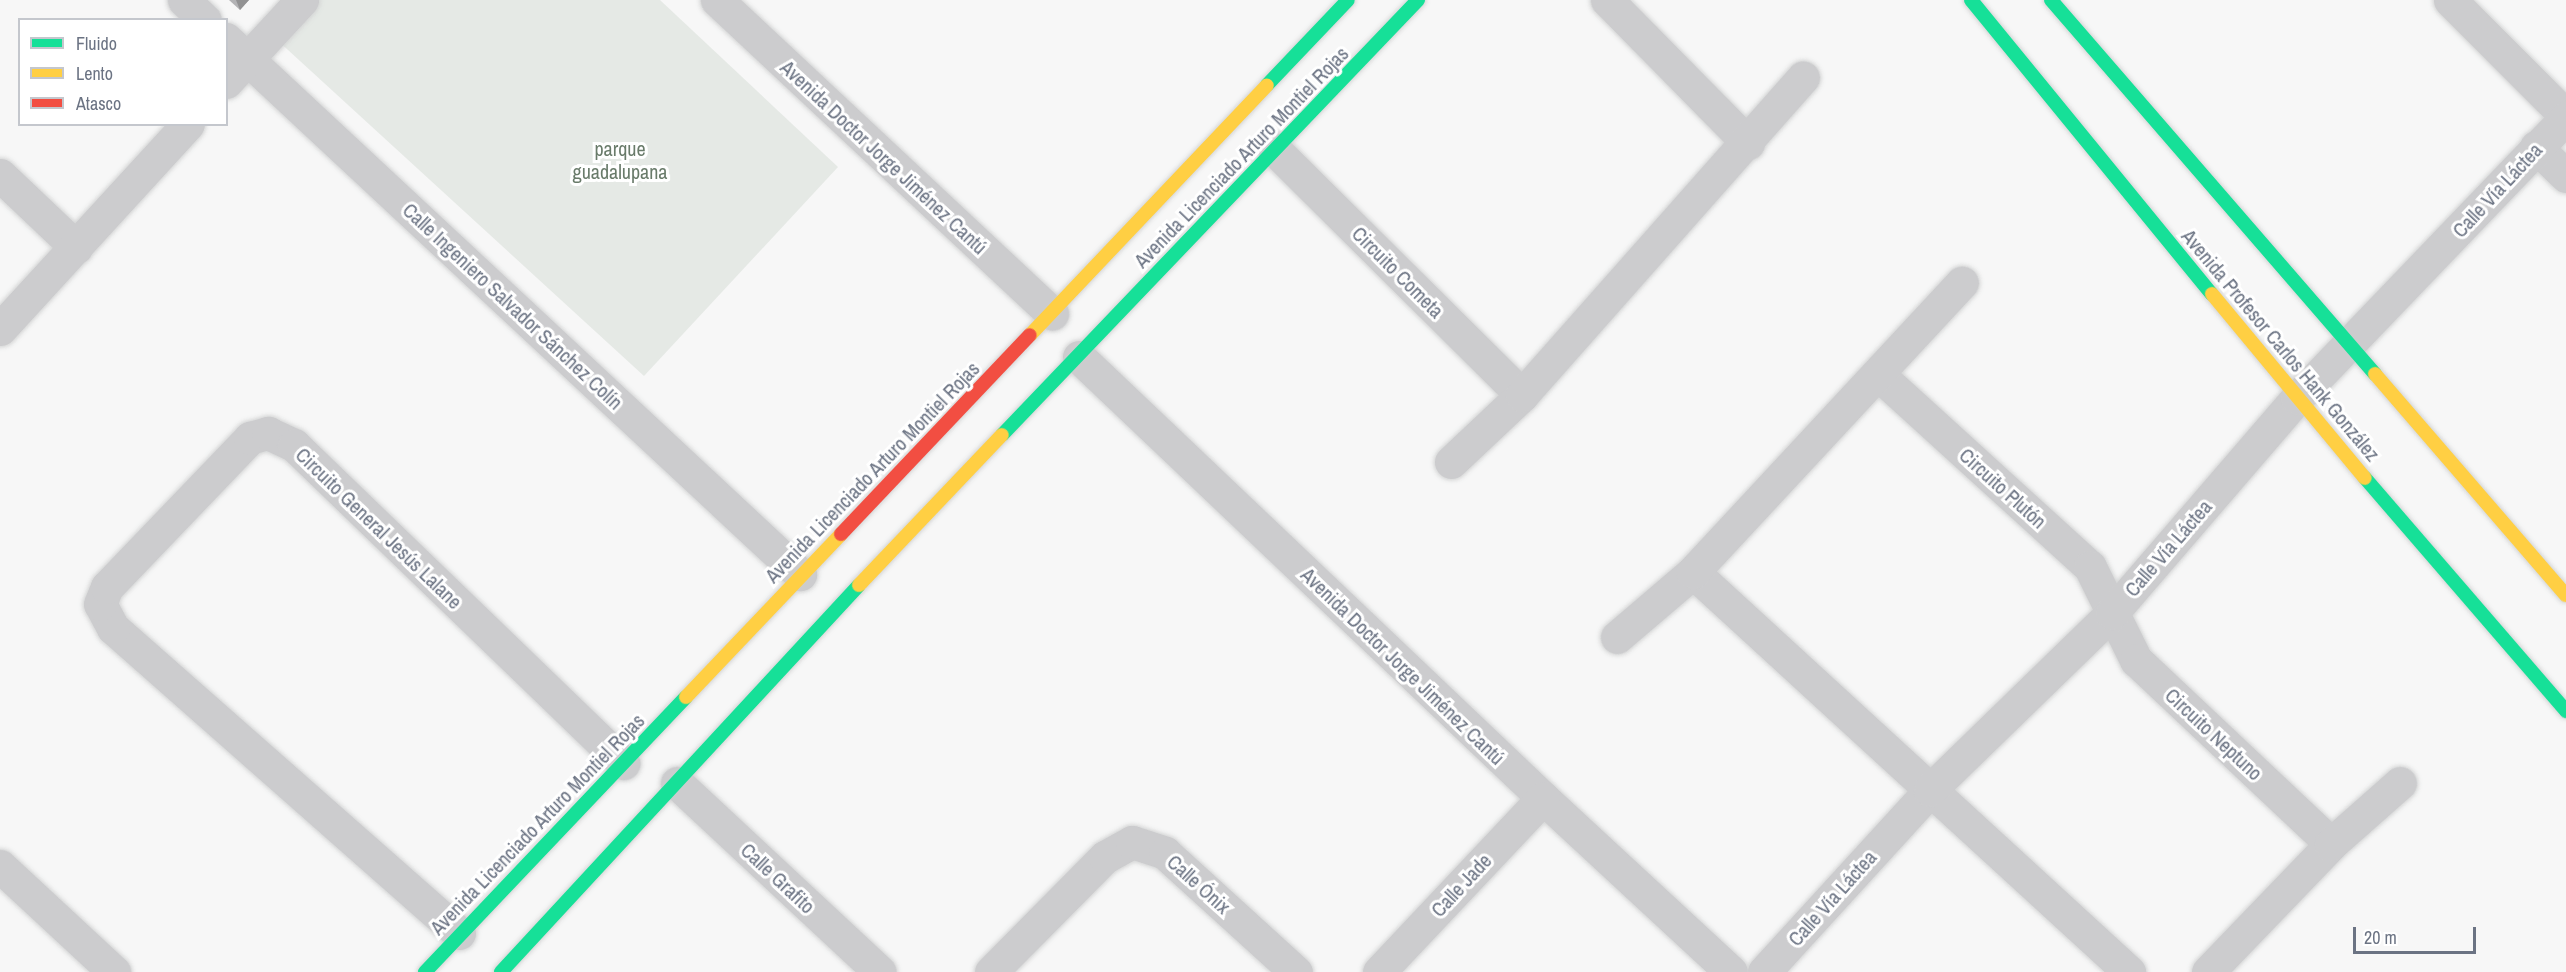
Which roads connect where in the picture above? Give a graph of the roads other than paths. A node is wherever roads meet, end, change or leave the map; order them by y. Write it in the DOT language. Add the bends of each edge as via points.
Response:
graph roads {
  1 [pos="184,0"];
  2 [pos="302,0"];
  3 [pos="717,0"];
  4 [pos="1348,0"];
  5 [pos="1418,0"];
  6 [pos="1607,0"];
  7 [pos="1971,0"];
  8 [pos="2051,0"];
  9 [pos="2450,0"];
  10 [pos="203,18"];
  11 [pos="237,49"];
  12 [pos="228,76"];
  13 [pos="1803,77"];
  14 [pos="2566,117"];
  15 [pos="186,126"];
  16 [pos="1748,143"];
  17 [pos="2536,147"];
  18 [pos="1274,149"];
  19 [pos="0,175"];
  20 [pos="2566,176"];
  21 [pos="76,248"];
  22 [pos="1962,283"];
  23 [pos="1053,314"];
  24 [pos="0,329"];
  25 [pos="2349,346"];
  26 [pos="1078,357"];
  27 [pos="1879,375"];
  28 [pos="1522,395"];
  29 [pos="2297,398"];
  30 [pos="1451,462"];
  31 [pos="1693,572"];
  32 [pos="800,574"];
  33 [pos="2566,595"];
  34 [pos="2112,613"];
  35 [pos="1617,637"];
  36 [pos="2566,711"];
  37 [pos="623,763"];
  38 [pos="677,783"];
  39 [pos="2400,783"];
  40 [pos="1930,790"];
  41 [pos="1543,798"];
  42 [pos="2331,844"];
  43 [pos="0,866"];
  44 [pos="459,933"];
  45 [pos="114,972"];
  46 [pos="425,972"];
  47 [pos="501,972"];
  48 [pos="880,972"];
  49 [pos="992,972"];
  50 [pos="1296,972"];
  51 [pos="1378,972"];
  52 [pos="1731,972"];
  53 [pos="1764,972"];
  54 [pos="2129,972"];
  55 [pos="2208,972"];
  1 -- 10 [label="street"];
  2 -- 11 [label="street"];
  3 -- 23 [label="street, Avenida Doctor Jorge Jiménez Cantú"];
  4 -- 23 [label="main road, Avenida Licenciado Arturo Montiel Rojas"];
  5 -- 18 [label="main road, Avenida Licenciado Arturo Montiel Rojas"];
  6 -- 16 [label="street"];
  7 -- 29 [label="main road, Avenida Profesor Carlos Hank González"];
  8 -- 25 [label="main road"];
  9 -- 14 [label="street"];
  11 -- 12 [label="street"];
  11 -- 32 [label="street, Calle Ingeniero Salvador Sánchez Colín"];
  13 -- 16 [label="street"];
  14 -- 17 [label="street, Calle Vía Láctea"];
  15 -- 21 [label="street"];
  16 -- 28 [label="street"];
  17 -- 20 [label="street"];
  17 -- 25 [label="street, Calle Vía Láctea"];
  18 -- 26 [label="main road, Avenida Licenciado Arturo Montiel Rojas"];
  18 -- 28 [label="street, Circuito Cometa"];
  19 -- 21 [label="street"];
  21 -- 24 [label="street"];
  22 -- 27 [label="street"];
  23 -- 32 [label="main road, Avenida Licenciado Arturo Montiel Rojas"];
  25 -- 29 [label="street, Calle Vía Láctea"];
  25 -- 33 [label="main road"];
  26 -- 38 [label="main road, Avenida Licenciado Arturo Montiel Rojas" via="824,622"];
  26 -- 41 [label="street, Avenida Doctor Jorge Jiménez Cantú"];
  27 -- 31 [label="street"];
  27 -- 34 [label="street, Circuito Plutón" via="2090,567"];
  28 -- 30 [label="street"];
  29 -- 34 [label="street, Calle Vía Láctea"];
  29 -- 36 [label="main road, Avenida Profesor Carlos Hank González"];
  31 -- 35 [label="street"];
  31 -- 40 [label="street"];
  32 -- 37 [label="main road, Avenida Licenciado Arturo Montiel Rojas"];
  34 -- 40 [label="street, Calle Vía Láctea"];
  34 -- 42 [label="street, Circuito Neptuno" via="2136,660"];
  37 -- 44 [label="main road, Avenida Licenciado Arturo Montiel Rojas"];
  37 -- 44 [label="street, Circuito General Jesús Lalane" via="294,446 268,433 250,438 242,446 107,587 100,604 113,628"];
  38 -- 47 [label="main road, Avenida Licenciado Arturo Montiel Rojas"];
  38 -- 48 [label="street, Calle Grafito"];
  39 -- 42 [label="street"];
  40 -- 53 [label="street, Calle Vía Láctea"];
  40 -- 54 [label="street"];
  41 -- 51 [label="street, Calle Jade"];
  41 -- 52 [label="street, Avenida Doctor Jorge Jiménez Cantú"];
  42 -- 55 [label="street"];
  43 -- 45 [label="street"];
  44 -- 46 [label="main road, Avenida Licenciado Arturo Montiel Rojas"];
  49 -- 50 [label="street, Calle Ónix" via="1105,857 1132,842 1165,852"];
}
